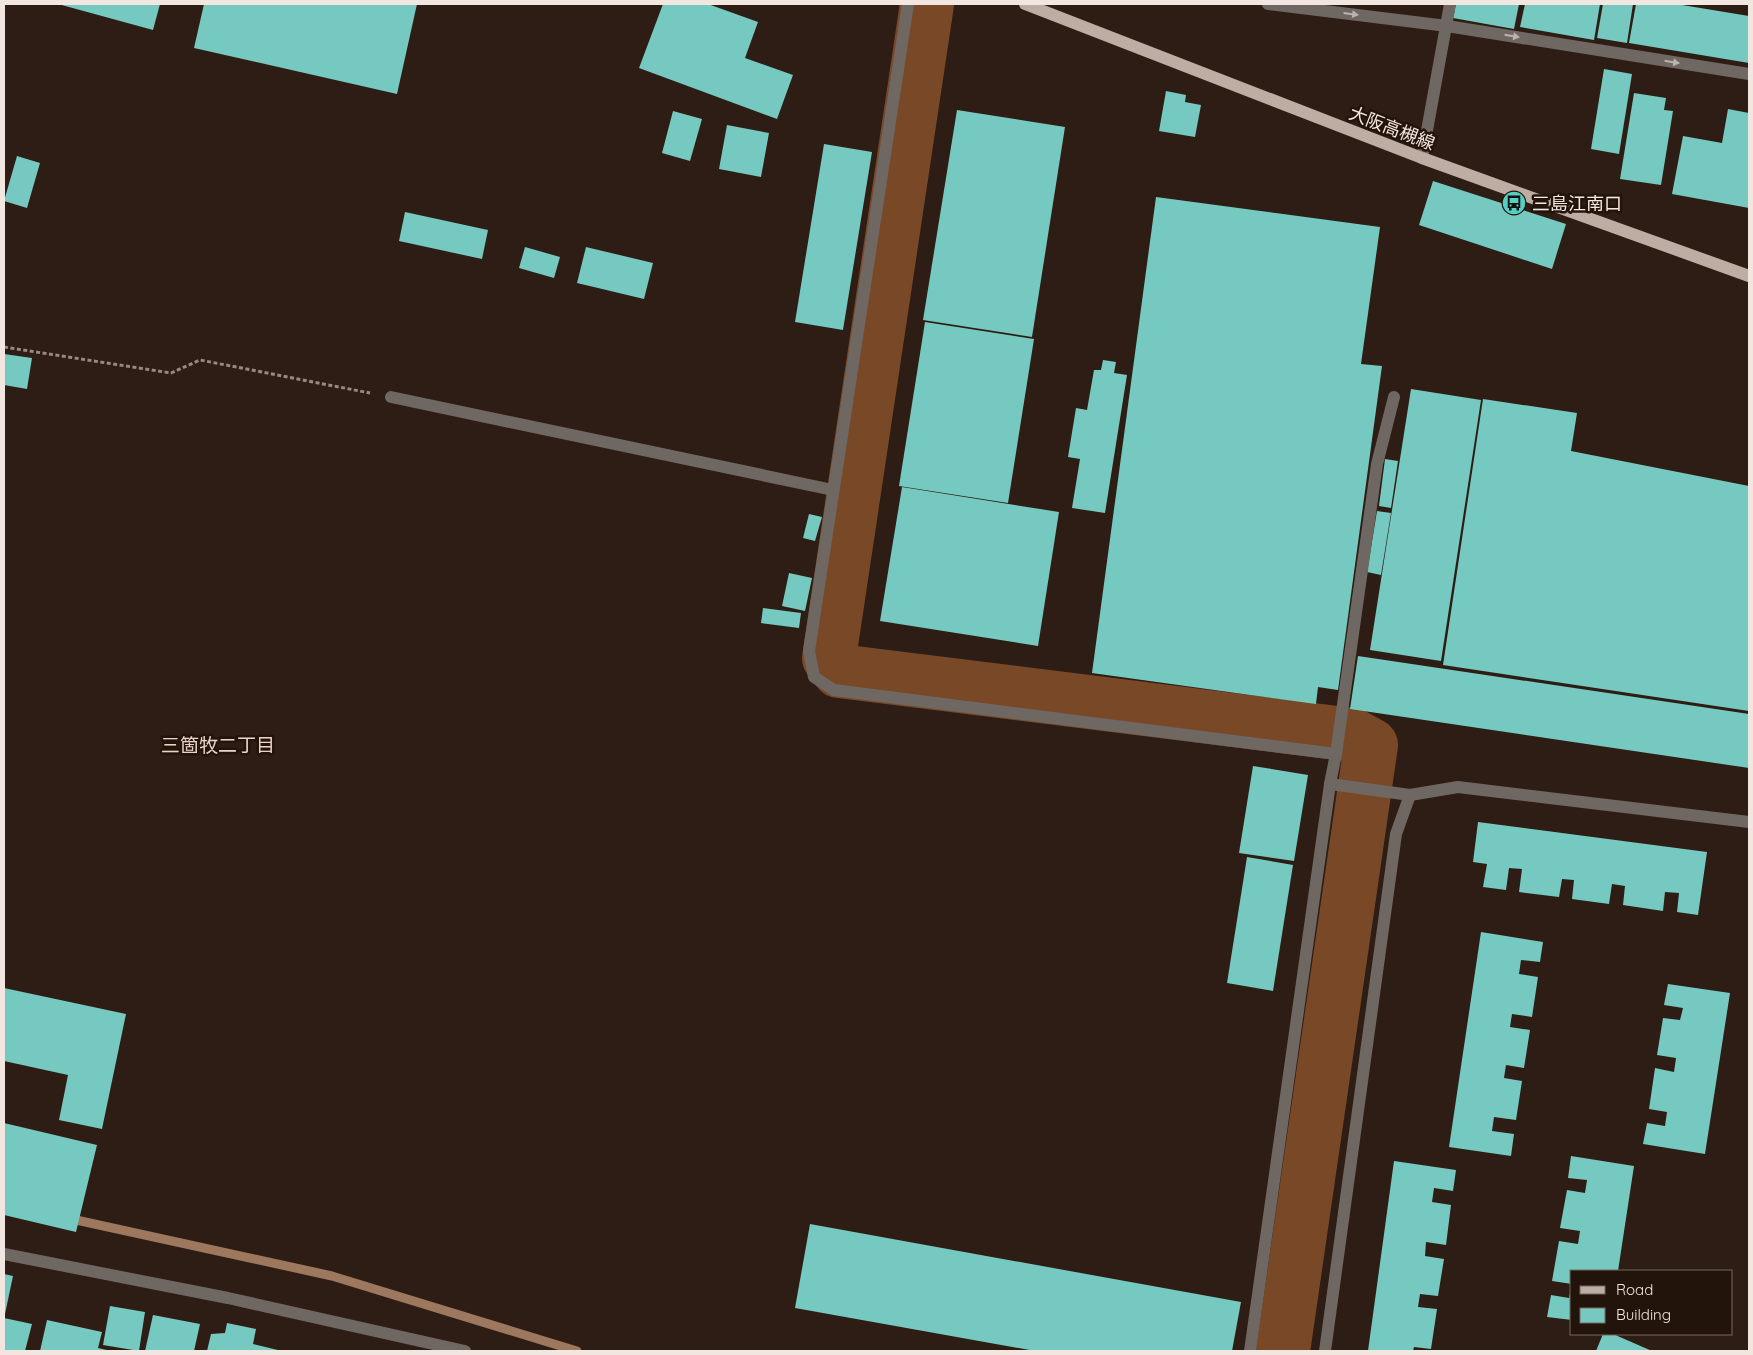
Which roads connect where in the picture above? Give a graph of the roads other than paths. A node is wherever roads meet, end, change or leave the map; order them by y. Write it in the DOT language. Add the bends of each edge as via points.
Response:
graph roads {
  1 [pos="908,4"];
  2 [pos="1024,4"];
  3 [pos="1268,4"];
  4 [pos="1450,4"];
  5 [pos="1447,26"];
  6 [pos="1749,74"];
  7 [pos="1422,158"];
  8 [pos="1749,276"];
  9 [pos="391,397"];
  10 [pos="1394,397"];
  11 [pos="833,490"];
  12 [pos="1336,754"];
  13 [pos="1330,784"];
  14 [pos="1410,795"];
  15 [pos="1749,822"];
  16 [pos="4,1254"];
  17 [pos="465,1351"];
  18 [pos="1250,1351"];
  19 [pos="1325,1351"];
  1 -- 11 [label="street"];
  2 -- 7 [label="main road, 大阪高槻線"];
  3 -- 5 [label="street, one-way"];
  4 -- 5 [label="street"];
  5 -- 6 [label="street, one-way"];
  5 -- 7 [label="street"];
  7 -- 8 [label="main road, 大阪高槻線"];
  9 -- 11 [label="street"];
  10 -- 12 [label="street" via="1377,464"];
  11 -- 12 [label="street" via="810,651 814,677 834,690"];
  12 -- 13 [label="street"];
  13 -- 14 [label="street"];
  13 -- 18 [label="street"];
  14 -- 15 [label="street" via="1458,787"];
  14 -- 19 [label="street" via="1396,834"];
  16 -- 17 [label="street" via="228,1298"];
}
